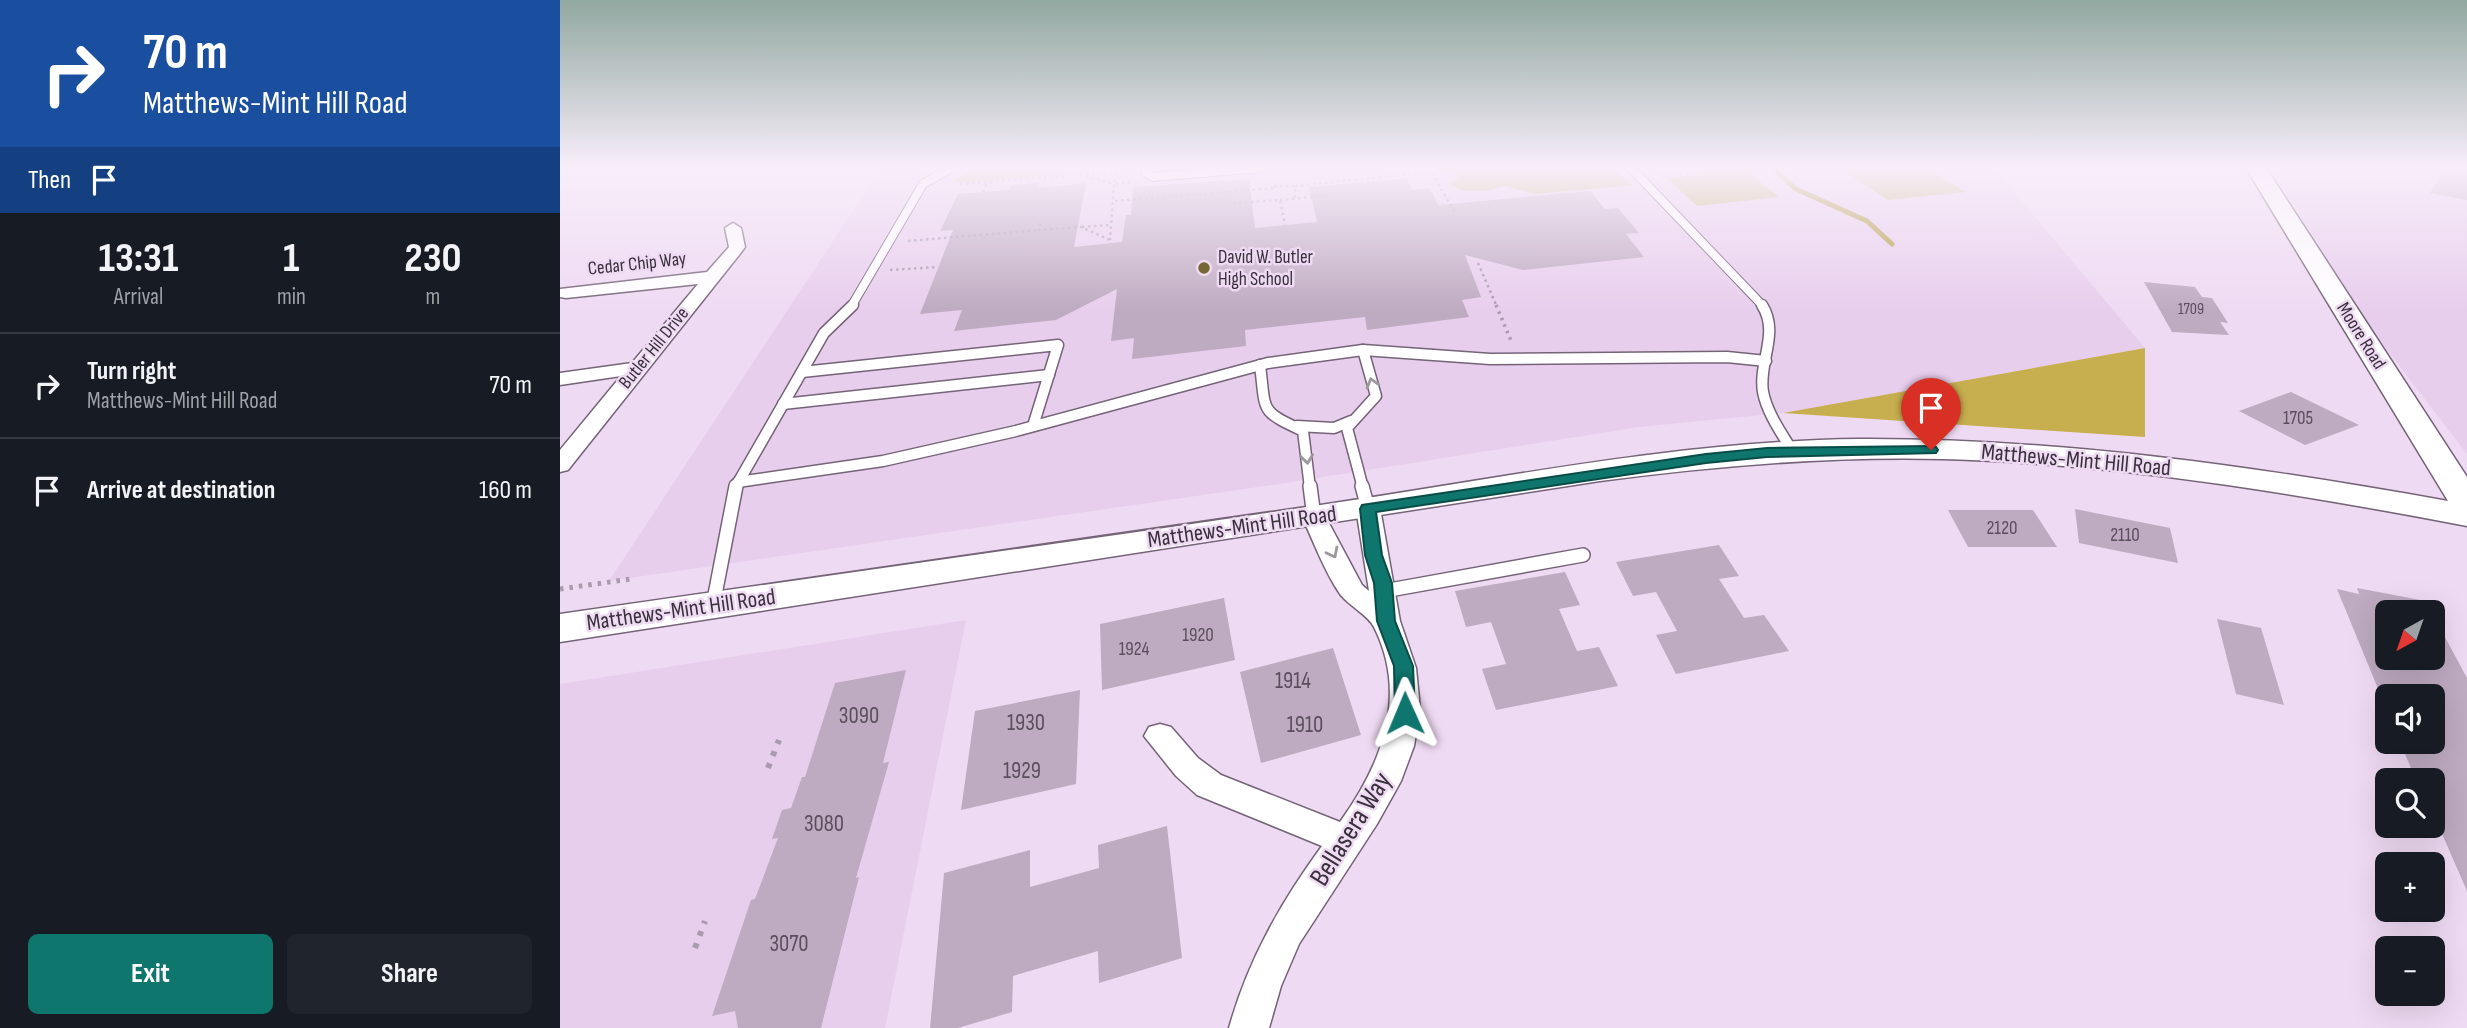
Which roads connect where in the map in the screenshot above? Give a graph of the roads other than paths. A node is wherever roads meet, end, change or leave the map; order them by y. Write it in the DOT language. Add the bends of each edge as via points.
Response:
graph roads {
  1 [pos="905,216"];
  2 [pos="1678,216"];
  3 [pos="2286,216"];
  4 [pos="733,228"];
  5 [pos="712,277"];
  6 [pos="566,293"];
  7 [pos="1363,350"];
  8 [pos="1766,361"];
  9 [pos="1260,365"];
  10 [pos="638,368"];
  11 [pos="802,372"];
  12 [pos="1049,375"];
  13 [pos="560,379"];
  14 [pos="783,404"];
  15 [pos="1351,421"];
  16 [pos="1033,426"];
  17 [pos="1295,426"];
  18 [pos="1793,452"];
  19 [pos="560,465"];
  20 [pos="738,482"];
  21 [pos="2467,505"];
  22 [pos="1368,509"];
  23 [pos="2467,515"];
  24 [pos="1314,517"];
  25 [pos="1583,555"];
  26 [pos="713,605"];
  27 [pos="1385,606"];
  28 [pos="560,628"];
  29 [pos="1160,736"];
  30 [pos="1346,840"];
  31 [pos="1249,1028"];
  1 -- 11 [label="lane" via="854,304 824,334"];
  2 -- 8 [label="lane" via="1765,307 1771,322"];
  3 -- 21 [label="street, Moore Road"];
  4 -- 5 [label="street, Butler Hill Drive" via="737,247"];
  5 -- 6 [label="street, Cedar Chip Way"];
  5 -- 10 [label="street, Butler Hill Drive"];
  7 -- 8 [label="lane" via="1519,359 1727,356"];
  7 -- 9 [label="lane"];
  15 -- 7 [label="lane, one-way" via="1371,406 1376,396"];
  8 -- 18 [label="lane" via="1763,391"];
  9 -- 16 [label="lane"];
  9 -- 17 [label="lane" via="1270,415"];
  10 -- 13 [label="street"];
  10 -- 19 [label="street, Butler Hill Drive"];
  11 -- 12 [label="lane" via="1058,345"];
  11 -- 14 [label="lane"];
  12 -- 14 [label="lane"];
  12 -- 16 [label="lane"];
  14 -- 20 [label="lane"];
  15 -- 17 [label="lane" via="1334,428"];
  15 -- 22 [label="lane" via="1347,428"];
  16 -- 20 [label="lane" via="883,461"];
  17 -- 24 [label="lane, one-way" via="1303,431"];
  18 -- 22 [label="street, Matthews-Mint Hill Road" via="1692,461"];
  18 -- 23 [label="street, Matthews-Mint Hill Road" via="1987,451 2127,461"];
  20 -- 26 [label="lane"];
  22 -- 24 [label="street, Matthews-Mint Hill Road"];
  22 -- 27 [label="street, Bellasera Way"];
  24 -- 26 [label="street, Matthews-Mint Hill Road"];
  24 -- 27 [label="street, Bellasera Way, one-way" via="1350,590"];
  25 -- 27 [label="lane"];
  26 -- 28 [label="street, Matthews-Mint Hill Road"];
  27 -- 30 [label="street, Bellasera Way" via="1406,688 1400,741 1376,798"];
  29 -- 30 [label="street" via="1209,785"];
  30 -- 31 [label="street, Bellasera Way" via="1293,919 1269,968"];
}
